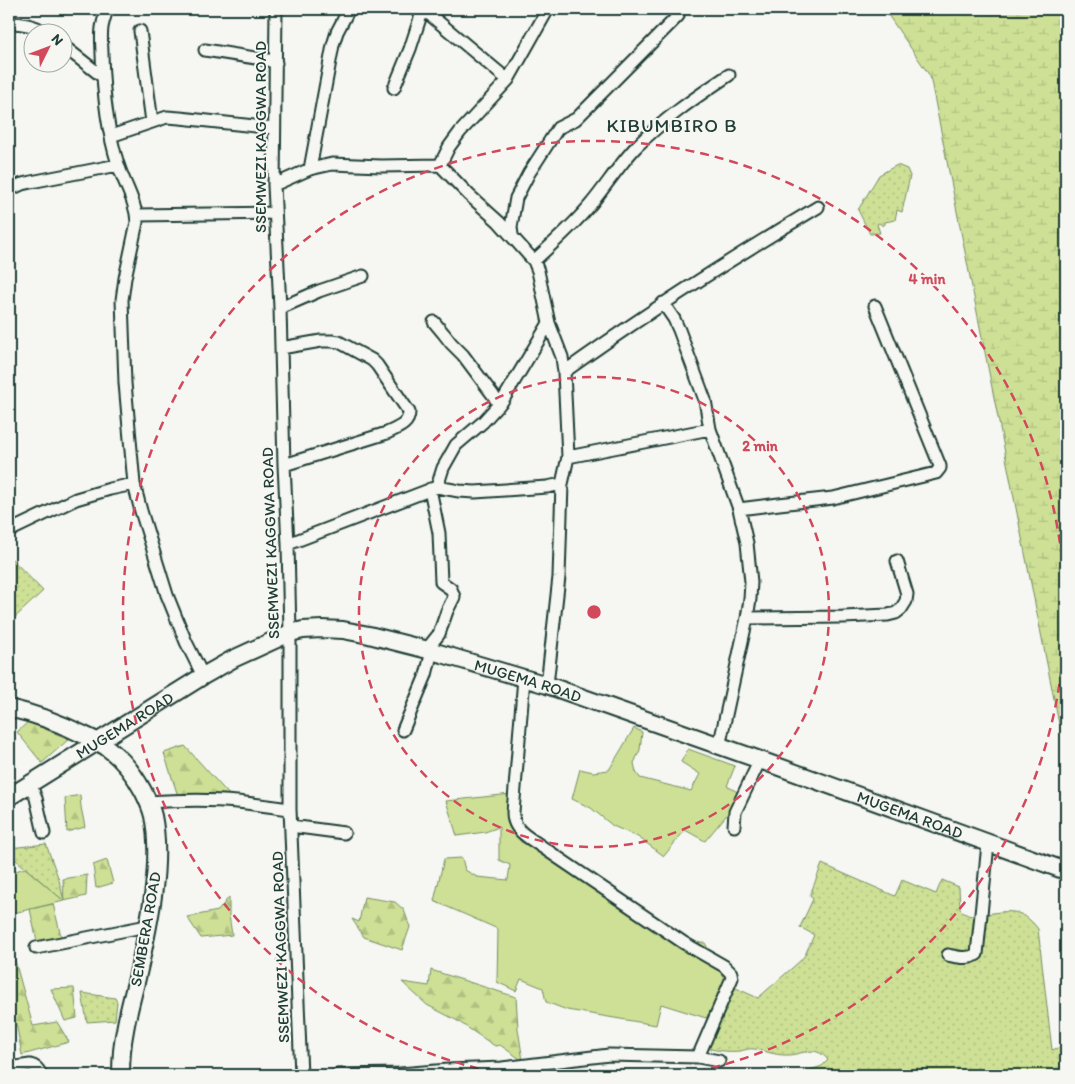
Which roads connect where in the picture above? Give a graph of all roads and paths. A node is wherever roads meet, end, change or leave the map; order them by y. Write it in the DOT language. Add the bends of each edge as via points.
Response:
graph roads {
  1 [pos="107,9"];
  2 [pos="276,9"];
  3 [pos="349,9"];
  4 [pos="423,9"];
  5 [pos="548,9"];
  6 [pos="670,9"];
  7 [pos="9,23"];
  8 [pos="22,24"];
  9 [pos="140,31"];
  10 [pos="204,50"];
  11 [pos="72,53"];
  12 [pos="276,63"];
  13 [pos="729,75"];
  14 [pos="103,77"];
  15 [pos="508,80"];
  16 [pos="394,88"];
  17 [pos="152,122"];
  18 [pos="274,128"];
  19 [pos="111,136"];
  20 [pos="118,165"];
  21 [pos="440,165"];
  22 [pos="310,169"];
  23 [pos="11,185"];
  24 [pos="274,185"];
  25 [pos="818,207"];
  26 [pos="275,213"];
  27 [pos="137,215"];
  28 [pos="512,235"];
  29 [pos="534,260"];
  30 [pos="363,276"];
  31 [pos="663,304"];
  32 [pos="875,306"];
  33 [pos="280,308"];
  34 [pos="434,322"];
  35 [pos="549,323"];
  36 [pos="281,348"];
  37 [pos="564,372"];
  38 [pos="499,405"];
  39 [pos="710,429"];
  40 [pos="568,457"];
  41 [pos="284,465"];
  42 [pos="134,484"];
  43 [pos="562,484"];
  44 [pos="434,488"];
  45 [pos="739,509"];
  46 [pos="9,531"];
  47 [pos="288,544"];
  48 [pos="897,561"];
  49 [pos="747,618"];
  50 [pos="290,632"];
  51 [pos="429,650"];
  52 [pos="203,676"];
  53 [pos="524,678"];
  54 [pos="548,686"];
  55 [pos="9,708"];
  56 [pos="403,730"];
  57 [pos="98,742"];
  58 [pos="719,747"];
  59 [pos="760,760"];
  60 [pos="30,784"];
  61 [pos="9,797"];
  62 [pos="148,802"];
  63 [pos="290,809"];
  64 [pos="291,826"];
  65 [pos="734,826"];
  66 [pos="44,833"];
  67 [pos="344,833"];
  68 [pos="988,844"];
  69 [pos="1066,871"];
  70 [pos="147,926"];
  71 [pos="36,948"];
  72 [pos="948,956"];
  73 [pos="698,1057"];
  74 [pos="719,1061"];
  75 [pos="9,1068"];
  76 [pos="41,1075"];
  77 [pos="121,1075"];
  78 [pos="301,1075"];
  79 [pos="338,1075"];
  1 -- 14 [label="street" via="102,30"];
  2 -- 12 [label="street, SSEMWEZI KAGGWA ROAD"];
  3 -- 22 [label="street" via="332,45"];
  4 -- 15 [label="street"];
  4 -- 16 [label="street"];
  5 -- 15 [label="street"];
  6 -- 28 [label="street" via="678,16 576,119 558,128 516,198"];
  7 -- 8 [label="street"];
  9 -- 17 [label="street"];
  10 -- 12 [label="street"];
  11 -- 14 [label="street"];
  12 -- 18 [label="street, SSEMWEZI KAGGWA ROAD"];
  13 -- 29 [label="street" via="656,128 586,210"];
  14 -- 19 [label="street"];
  15 -- 21 [label="street" via="460,132"];
  17 -- 18 [label="street" via="180,118"];
  17 -- 19 [label="street"];
  18 -- 24 [label="street, SSEMWEZI KAGGWA ROAD"];
  19 -- 20 [label="street"];
  20 -- 23 [label="street"];
  20 -- 27 [label="street"];
  21 -- 22 [label="street" via="332,164"];
  21 -- 28 [label="street"];
  22 -- 24 [label="street"];
  24 -- 26 [label="street, SSEMWEZI KAGGWA ROAD"];
  25 -- 31 [label="street"];
  26 -- 27 [label="street"];
  26 -- 33 [label="street, SSEMWEZI KAGGWA ROAD"];
  27 -- 42 [label="street" via="122,300"];
  28 -- 29 [label="street"];
  29 -- 35 [label="street"];
  30 -- 33 [label="street"];
  31 -- 37 [label="street"];
  31 -- 39 [label="street" via="683,339 705,400"];
  32 -- 45 [label="street" via="940,466 938,471 833,498"];
  33 -- 36 [label="street, SSEMWEZI KAGGWA ROAD"];
  34 -- 38 [label="street"];
  35 -- 37 [label="street" via="560,350"];
  35 -- 38 [label="street"];
  36 -- 41 [label="street, SSEMWEZI KAGGWA ROAD"];
  36 -- 41 [label="street" via="321,341 339,342 372,360 409,412 407,422 386,433"];
  37 -- 40 [label="street"];
  38 -- 44 [label="street" via="456,445"];
  39 -- 40 [label="street"];
  39 -- 45 [label="street"];
  40 -- 43 [label="street"];
  41 -- 47 [label="street, SSEMWEZI KAGGWA ROAD"];
  42 -- 46 [label="street" via="76,499"];
  42 -- 52 [label="street" via="167,595"];
  43 -- 44 [label="street" via="475,492"];
  43 -- 54 [label="street" via="559,577"];
  44 -- 47 [label="street"];
  44 -- 51 [label="street" via="441,582 451,589 454,597"];
  45 -- 49 [label="street" via="751,582"];
  47 -- 50 [label="street, SSEMWEZI KAGGWA ROAD"];
  48 -- 49 [label="street" via="906,601 896,613 852,617"];
  49 -- 58 [label="street"];
  50 -- 51 [label="street, MUGEMA ROAD" via="343,630"];
  50 -- 52 [label="street, MUGEMA ROAD"];
  50 -- 63 [label="street, SSEMWEZI KAGGWA ROAD"];
  51 -- 53 [label="street, MUGEMA ROAD"];
  51 -- 56 [label="street" via="426,675"];
  52 -- 57 [label="street, MUGEMA ROAD"];
  53 -- 54 [label="street, MUGEMA ROAD"];
  53 -- 73 [label="street" via="513,812 516,826 521,833 676,938 728,969 732,978"];
  54 -- 58 [label="street, MUGEMA ROAD"];
  55 -- 57 [label="street, SEMBERA ROAD" via="70,728"];
  57 -- 60 [label="street, MUGEMA ROAD"];
  57 -- 62 [label="street, SEMBERA ROAD" via="126,765"];
  58 -- 59 [label="street, MUGEMA ROAD"];
  59 -- 65 [label="street" via="735,812"];
  59 -- 68 [label="street, MUGEMA ROAD"];
  60 -- 61 [label="street, MUGEMA ROAD"];
  60 -- 66 [label="street"];
  62 -- 63 [label="street" via="208,800"];
  62 -- 70 [label="street, SEMBERA ROAD" via="156,838 156,872"];
  63 -- 64 [label="street, SSEMWEZI KAGGWA ROAD"];
  64 -- 67 [label="street"];
  64 -- 78 [label="street, SSEMWEZI KAGGWA ROAD"];
  68 -- 69 [label="street, MUGEMA ROAD"];
  68 -- 72 [label="street" via="977,954 967,958"];
  70 -- 71 [label="street"];
  70 -- 77 [label="street, SEMBERA ROAD" via="125,1030"];
  73 -- 74 [label="street"];
  73 -- 79 [label="street" via="609,1055 502,1068"];
  75 -- 76 [label="street" via="34,1066"];
}
